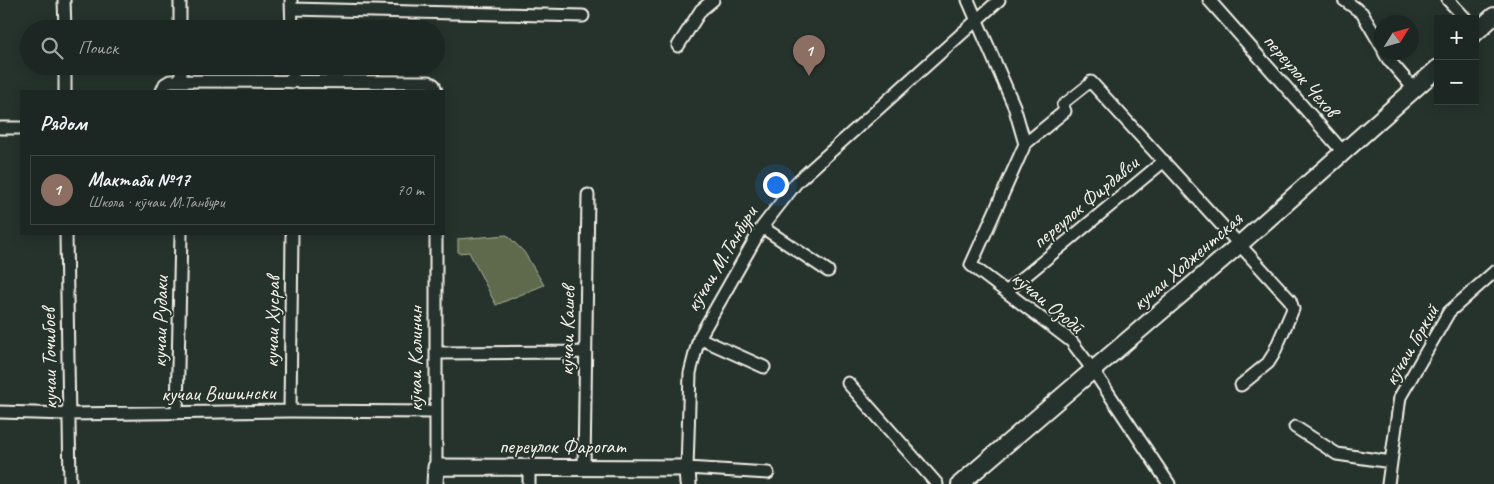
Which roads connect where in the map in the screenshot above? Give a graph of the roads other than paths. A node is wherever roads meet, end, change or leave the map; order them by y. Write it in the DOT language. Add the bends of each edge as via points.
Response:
graph roads {
  1 [pos="64,0"];
  2 [pos="180,0"];
  3 [pos="713,0"];
  4 [pos="968,0"];
  5 [pos="999,0"];
  6 [pos="1210,0"];
  7 [pos="1344,0"];
  8 [pos="1448,0"];
  9 [pos="292,4"];
  10 [pos="1462,15"];
  11 [pos="583,16"];
  12 [pos="1494,16"];
  13 [pos="65,20"];
  14 [pos="180,20"];
  15 [pos="292,20"];
  16 [pos="977,21"];
  17 [pos="1479,28"];
  18 [pos="1374,33"];
  19 [pos="678,46"];
  20 [pos="1390,60"];
  21 [pos="1434,72"];
  22 [pos="65,75"];
  23 [pos="181,75"];
  24 [pos="293,75"];
  25 [pos="181,81"];
  26 [pos="293,82"];
  27 [pos="1091,82"];
  28 [pos="1414,89"];
  29 [pos="65,90"];
  30 [pos="162,90"];
  31 [pos="436,90"];
  32 [pos="1065,111"];
  33 [pos="0,128"];
  34 [pos="20,128"];
  35 [pos="1025,144"];
  36 [pos="1344,153"];
  37 [pos="1164,161"];
  38 [pos="588,195"];
  39 [pos="762,227"];
  40 [pos="66,235"];
  41 [pos="181,235"];
  42 [pos="292,235"];
  43 [pos="436,235"];
  44 [pos="1240,244"];
  45 [pos="828,271"];
  46 [pos="1494,272"];
  47 [pos="1006,292"];
  48 [pos="699,338"];
  49 [pos="585,352"];
  50 [pos="437,353"];
  51 [pos="764,366"];
  52 [pos="1093,370"];
  53 [pos="848,383"];
  54 [pos="1241,385"];
  55 [pos="290,411"];
  56 [pos="0,412"];
  57 [pos="177,412"];
  58 [pos="436,412"];
  59 [pos="68,414"];
  60 [pos="1295,427"];
  61 [pos="1391,462"];
  62 [pos="436,467"];
  63 [pos="529,467"];
  64 [pos="584,468"];
  65 [pos="687,468"];
  66 [pos="768,473"];
  67 [pos="70,484"];
  68 [pos="435,484"];
  69 [pos="529,484"];
  70 [pos="688,484"];
  71 [pos="937,484"];
  72 [pos="960,484"];
  73 [pos="1169,484"];
  74 [pos="1388,484"];
  1 -- 13 [label="street"];
  2 -- 14 [label="street"];
  3 -- 19 [label="street" via="701,10"];
  4 -- 16 [label="street"];
  5 -- 16 [label="street, кӯчаи М.Танбури"];
  6 -- 36 [label="street, переулок Чехов"];
  7 -- 18 [label="street" via="1362,13"];
  8 -- 10 [label="street"];
  9 -- 11 [label="street"];
  9 -- 15 [label="street"];
  12 -- 17 [label="main road"];
  16 -- 35 [label="street" via="1014,106"];
  16 -- 39 [label="street, кӯчаи М.Танбури" via="797,182"];
  20 -- 28 [label="street"];
  21 -- 28 [label="main road, кучаи Ходжентская"];
  22 -- 29 [label="street"];
  23 -- 25 [label="street"];
  24 -- 26 [label="street"];
  25 -- 26 [label="street"];
  25 -- 30 [label="street" via="170,81"];
  26 -- 31 [label="street" via="429,82"];
  27 -- 32 [label="street" via="1062,105"];
  27 -- 37 [label="street, переулок Фирдавси"];
  28 -- 36 [label="main road, кучаи Ходжентская"];
  32 -- 35 [label="street, кӯчаи Озодӣ"];
  33 -- 34 [label="street"];
  35 -- 47 [label="street, кӯчаи Озодӣ" via="971,265"];
  36 -- 44 [label="main road, кучаи Ходжентская"];
  37 -- 44 [label="street, переулок Фирдавси"];
  37 -- 47 [label="street, переулок Фирдавси"];
  38 -- 49 [label="street, кӯчаи Кашев"];
  39 -- 45 [label="street"];
  39 -- 48 [label="street, кӯчаи М.Танбури"];
  40 -- 59 [label="street, кучаи Точибоев"];
  41 -- 57 [label="street, кучаи Рудаки"];
  42 -- 55 [label="street, кучаи Хусрав"];
  43 -- 50 [label="street, кӯчаи Калинин"];
  44 -- 52 [label="main road, кучаи Ходжентская"];
  44 -- 54 [label="street, переулок Фирдавси" via="1290,300 1293,309 1268,363"];
  46 -- 61 [label="street, кӯчаи Горкий" via="1449,312 1400,397"];
  47 -- 52 [label="street, кӯчаи Озодӣ" via="1070,341"];
  48 -- 51 [label="street"];
  48 -- 65 [label="street, кӯчаи М.Танбури" via="690,373"];
  49 -- 50 [label="street"];
  49 -- 64 [label="street, кӯчаи Кашев"];
  50 -- 58 [label="street, кӯчаи Калинин"];
  52 -- 72 [label="main road, кучаи Ходжентская"];
  52 -- 73 [label="street, кӯчаи Озодӣ"];
  53 -- 71 [label="street"];
  55 -- 57 [label="street, кучаи Вишински"];
  55 -- 58 [label="street, кучаи Вишински"];
  56 -- 59 [label="street, кучаи Вишински"];
  57 -- 59 [label="street, кучаи Вишински"];
  58 -- 62 [label="street, кӯчаи Калинин"];
  59 -- 67 [label="street, кучаи Точибоев"];
  60 -- 61 [label="street" via="1337,454"];
  61 -- 74 [label="street, кӯчаи Горкий"];
  62 -- 63 [label="street, переулок Фарогат"];
  62 -- 68 [label="street, кӯчаи Калинин"];
  63 -- 64 [label="street, переулок Фарогат"];
  63 -- 69 [label="street"];
  64 -- 65 [label="street, переулок Фарогат"];
  65 -- 66 [label="street"];
  65 -- 70 [label="street, кӯчаи М.Танбури"];
}
